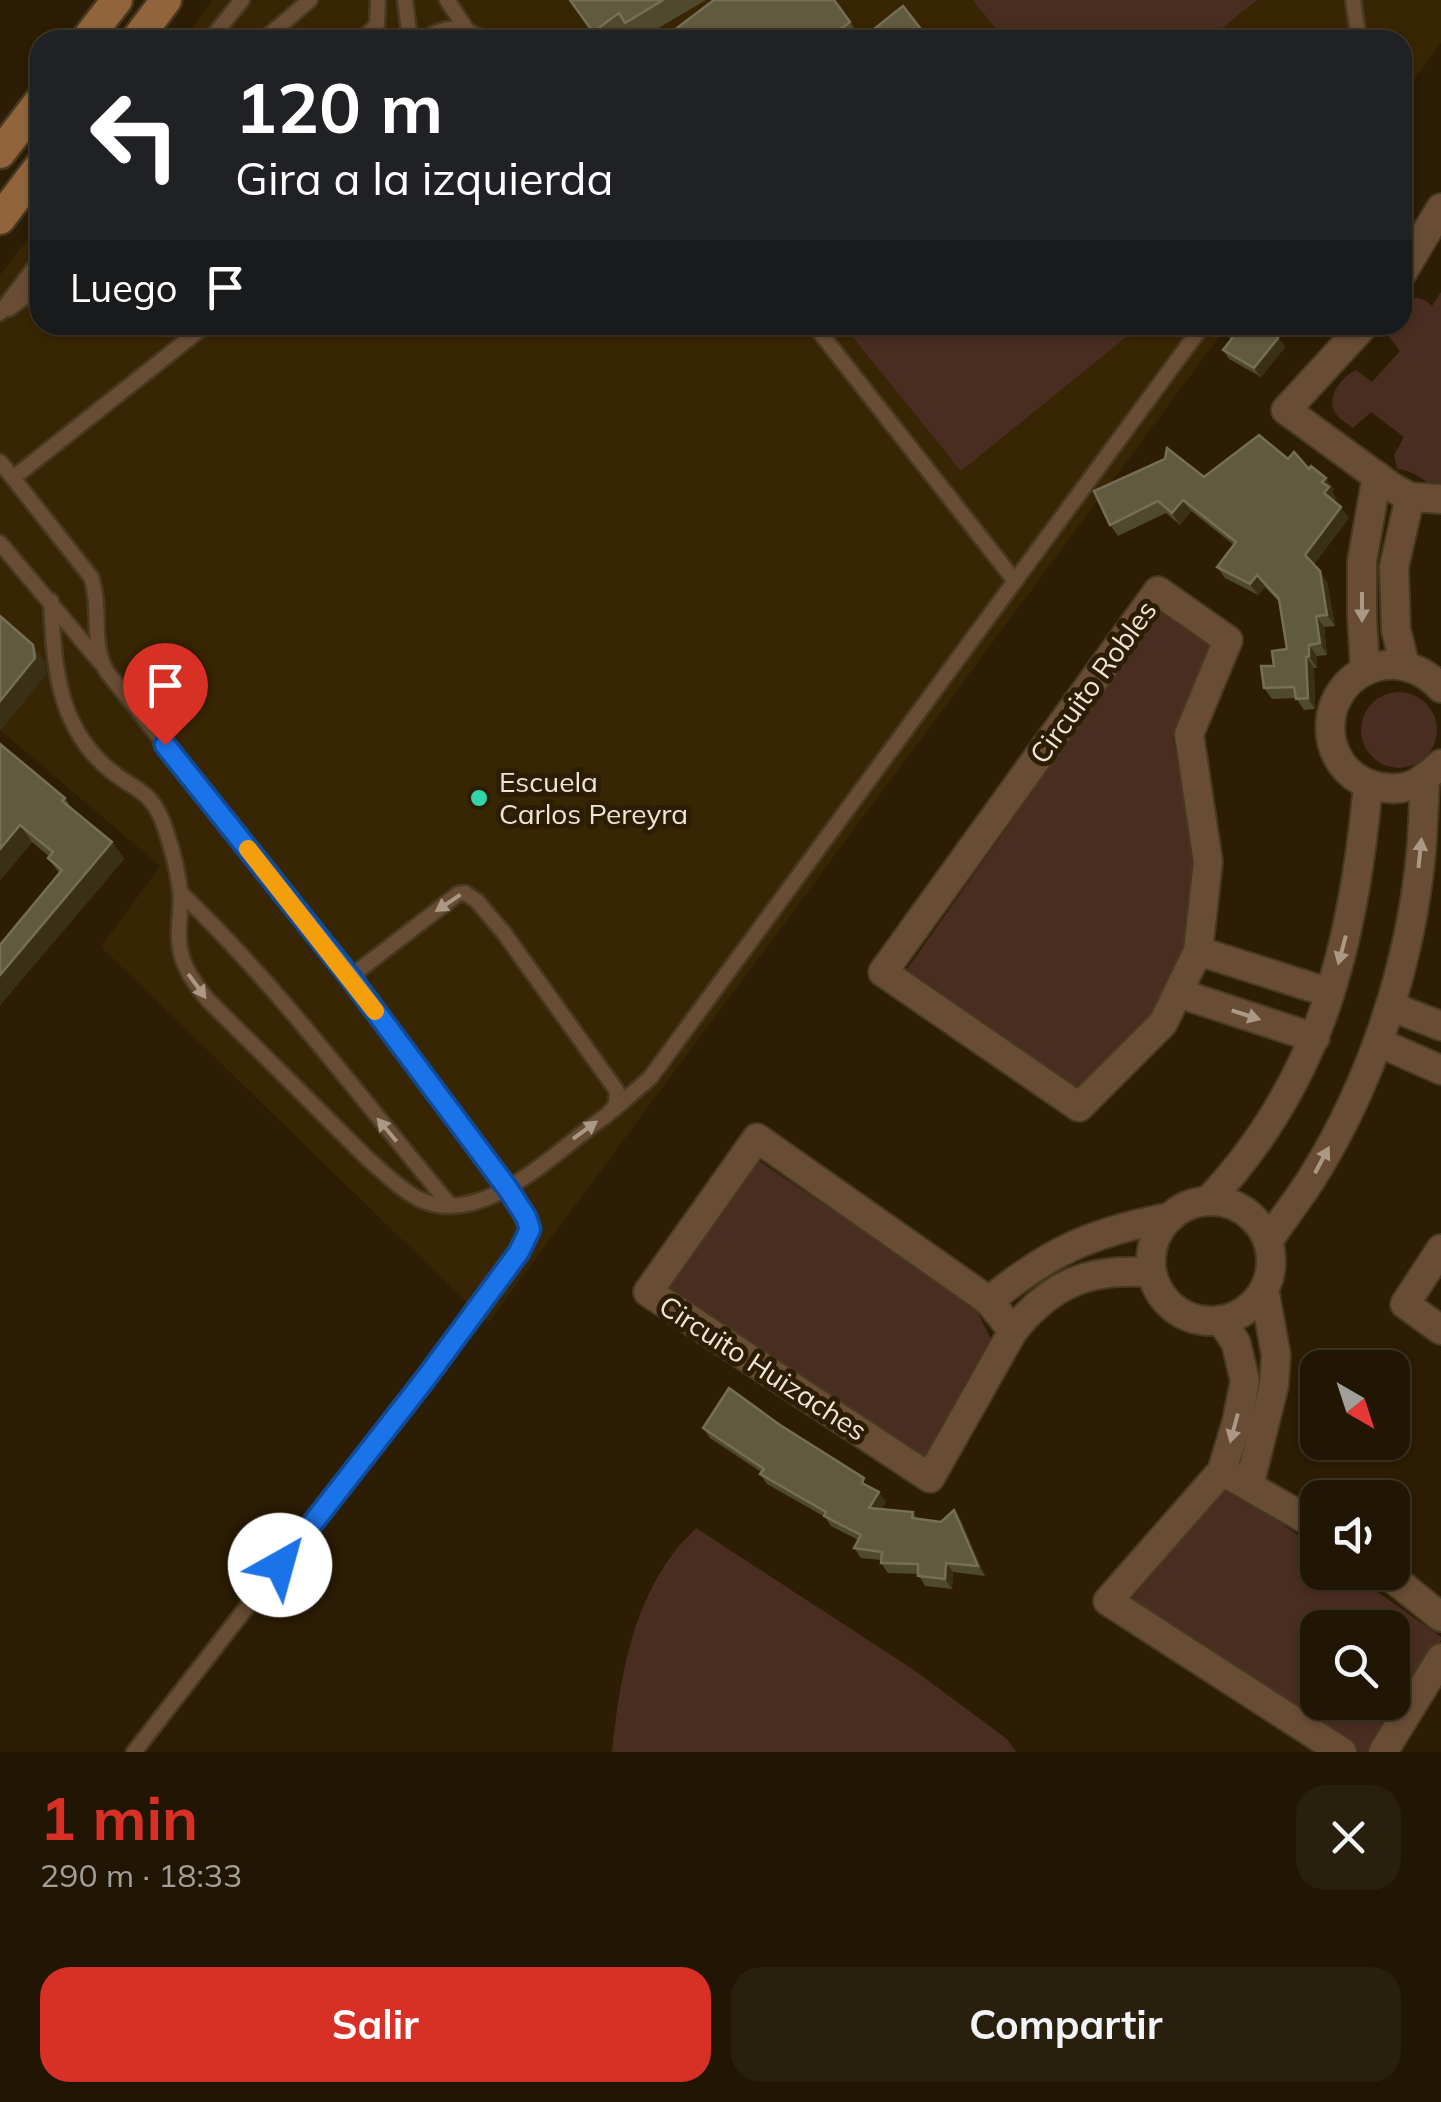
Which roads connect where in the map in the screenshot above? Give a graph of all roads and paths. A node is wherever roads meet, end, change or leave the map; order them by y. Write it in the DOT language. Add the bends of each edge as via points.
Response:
graph roads {
  1 [pos="117,0"];
  2 [pos="242,0"];
  3 [pos="310,0"];
  4 [pos="378,0"];
  5 [pos="405,0"];
  6 [pos="447,0"];
  7 [pos="1353,0"];
  8 [pos="156,3"];
  9 [pos="94,30"];
  10 [pos="141,30"];
  11 [pos="218,30"];
  12 [pos="274,30"];
  13 [pos="372,30"];
  14 [pos="409,30"];
  15 [pos="440,30"];
  16 [pos="467,30"];
  17 [pos="1358,30"];
  18 [pos="30,114"];
  19 [pos="0,153"];
  20 [pos="30,179"];
  21 [pos="1441,208"];
  22 [pos="0,219"];
  23 [pos="1412,256"];
  24 [pos="30,274"];
  25 [pos="30,292"];
  26 [pos="0,314"];
  27 [pos="193,335"];
  28 [pos="822,335"];
  29 [pos="1197,335"];
  30 [pos="1355,335"];
  31 [pos="0,462"];
  32 [pos="1377,476"];
  33 [pos="14,478"];
  34 [pos="1410,498"];
  35 [pos="1441,499"];
  36 [pos="0,543"];
  37 [pos="1362,561"];
  38 [pos="1394,567"];
  39 [pos="1014,580"];
  40 [pos="51,601"];
  41 [pos="101,662"];
  42 [pos="1405,666"];
  43 [pos="1365,670"];
  44 [pos="1441,687"];
  45 [pos="1433,770"];
  46 [pos="1368,785"];
  47 [pos="181,893"];
  48 [pos="1198,951"];
  49 [pos="350,977"];
  50 [pos="1178,992"];
  51 [pos="1330,993"];
  52 [pos="1390,1006"];
  53 [pos="1441,1026"];
  54 [pos="1315,1038"];
  55 [pos="1378,1042"];
  56 [pos="1441,1070"];
  57 [pos="613,1110"];
  58 [pos="508,1189"];
  59 [pos="1209,1200"];
  60 [pos="450,1204"];
  61 [pos="1171,1217"];
  62 [pos="1081,1241"];
  63 [pos="1268,1241"];
  64 [pos="1441,1249"];
  65 [pos="1151,1273"];
  66 [pos="1088,1276"];
  67 [pos="1264,1290"];
  68 [pos="990,1301"];
  69 [pos="1221,1320"];
  70 [pos="1441,1330"];
  71 [pos="1013,1331"];
  72 [pos="1245,1380"];
  73 [pos="1274,1385"];
  74 [pos="1222,1471"];
  75 [pos="1249,1486"];
  76 [pos="1300,1516"];
  77 [pos="1407,1590"];
  78 [pos="1441,1616"];
  79 [pos="1441,1658"];
  80 [pos="134,1752"];
  81 [pos="1342,1752"];
  82 [pos="1383,1752"];
  1 -- 9 [label="street"];
  2 -- 11 [label="lane"];
  3 -- 12 [label="lane"];
  4 -- 13 [label="lane"];
  5 -- 14 [label="lane"];
  6 -- 16 [label="lane"];
  7 -- 17 [label="lane"];
  8 -- 10 [label="street"];
  15 -- 16 [label="lane"];
  18 -- 19 [label="street"];
  20 -- 22 [label="street"];
  21 -- 23 [label="street"];
  24 -- 26 [label="lane"];
  25 -- 26 [label="lane"];
  27 -- 33 [label="lane"];
  28 -- 39 [label="lane"];
  29 -- 39 [label="lane"];
  30 -- 32 [label="street" via="1286,410"];
  31 -- 33 [label="lane"];
  32 -- 34 [label="street"];
  32 -- 37 [label="street"];
  33 -- 41 [label="lane" via="91,578"];
  34 -- 35 [label="street"];
  34 -- 38 [label="street"];
  36 -- 40 [label="lane"];
  37 -- 38 [label="street"];
  37 -- 43 [label="street, one-way"];
  38 -- 42 [label="street"];
  39 -- 57 [label="lane" via="650,1078"];
  40 -- 41 [label="lane"];
  40 -- 47 [label="lane" via="65,708 104,766 157,807"];
  41 -- 49 [label="lane"];
  42 -- 43 [label="street"];
  42 -- 44 [label="street"];
  43 -- 46 [label="street" via="1336,699 1330,739 1351,774"];
  45 -- 46 [label="street" via="1410,786"];
  52 -- 45 [label="street, one-way" via="1409,931"];
  46 -- 51 [label="street, one-way" via="1362,860"];
  60 -- 47 [label="lane, one-way" via="284,1003"];
  47 -- 60 [label="lane, one-way" via="181,955 207,999 382,1171 419,1199"];
  48 -- 50 [label="street, Circuito Robles"];
  48 -- 50 [label="street, Circuito Robles" via="1208,862 1189,734 1228,640 1158,591 883,972 1079,1107 1163,1023"];
  48 -- 51 [label="street"];
  57 -- 49 [label="lane, one-way" via="617,1091 471,895 458,894"];
  49 -- 58 [label="lane"];
  50 -- 54 [label="street, one-way"];
  51 -- 54 [label="street"];
  52 -- 53 [label="street"];
  52 -- 55 [label="street"];
  54 -- 59 [label="street" via="1253,1149"];
  55 -- 56 [label="street"];
  63 -- 55 [label="street, one-way" via="1312,1178"];
  58 -- 57 [label="lane, one-way"];
  58 -- 60 [label="lane"];
  58 -- 80 [label="lane" via="530,1224 519,1252"];
  59 -- 61 [label="street"];
  59 -- 63 [label="street" via="1246,1211"];
  61 -- 62 [label="street"];
  61 -- 65 [label="street" via="1158,1232"];
  62 -- 66 [label="street"];
  62 -- 68 [label="street"];
  63 -- 67 [label="street"];
  64 -- 70 [label="street" via="1404,1304"];
  65 -- 66 [label="street, Circuito Huizaches"];
  65 -- 69 [label="street" via="1158,1290 1185,1315"];
  66 -- 71 [label="street, Circuito Huizaches" via="1045,1297"];
  67 -- 69 [label="street" via="1253,1304"];
  67 -- 73 [label="street" via="1276,1355"];
  68 -- 71 [label="street, Circuito Huizaches"];
  68 -- 71 [label="street, Circuito Huizaches" via="757,1138 648,1292 930,1478"];
  69 -- 72 [label="street" via="1236,1343"];
  72 -- 73 [label="street"];
  72 -- 74 [label="street, one-way"];
  73 -- 75 [label="street"];
  74 -- 75 [label="street"];
  74 -- 81 [label="street" via="1108,1602"];
  75 -- 76 [label="street"];
  77 -- 78 [label="street"];
  79 -- 82 [label="street"];
}
